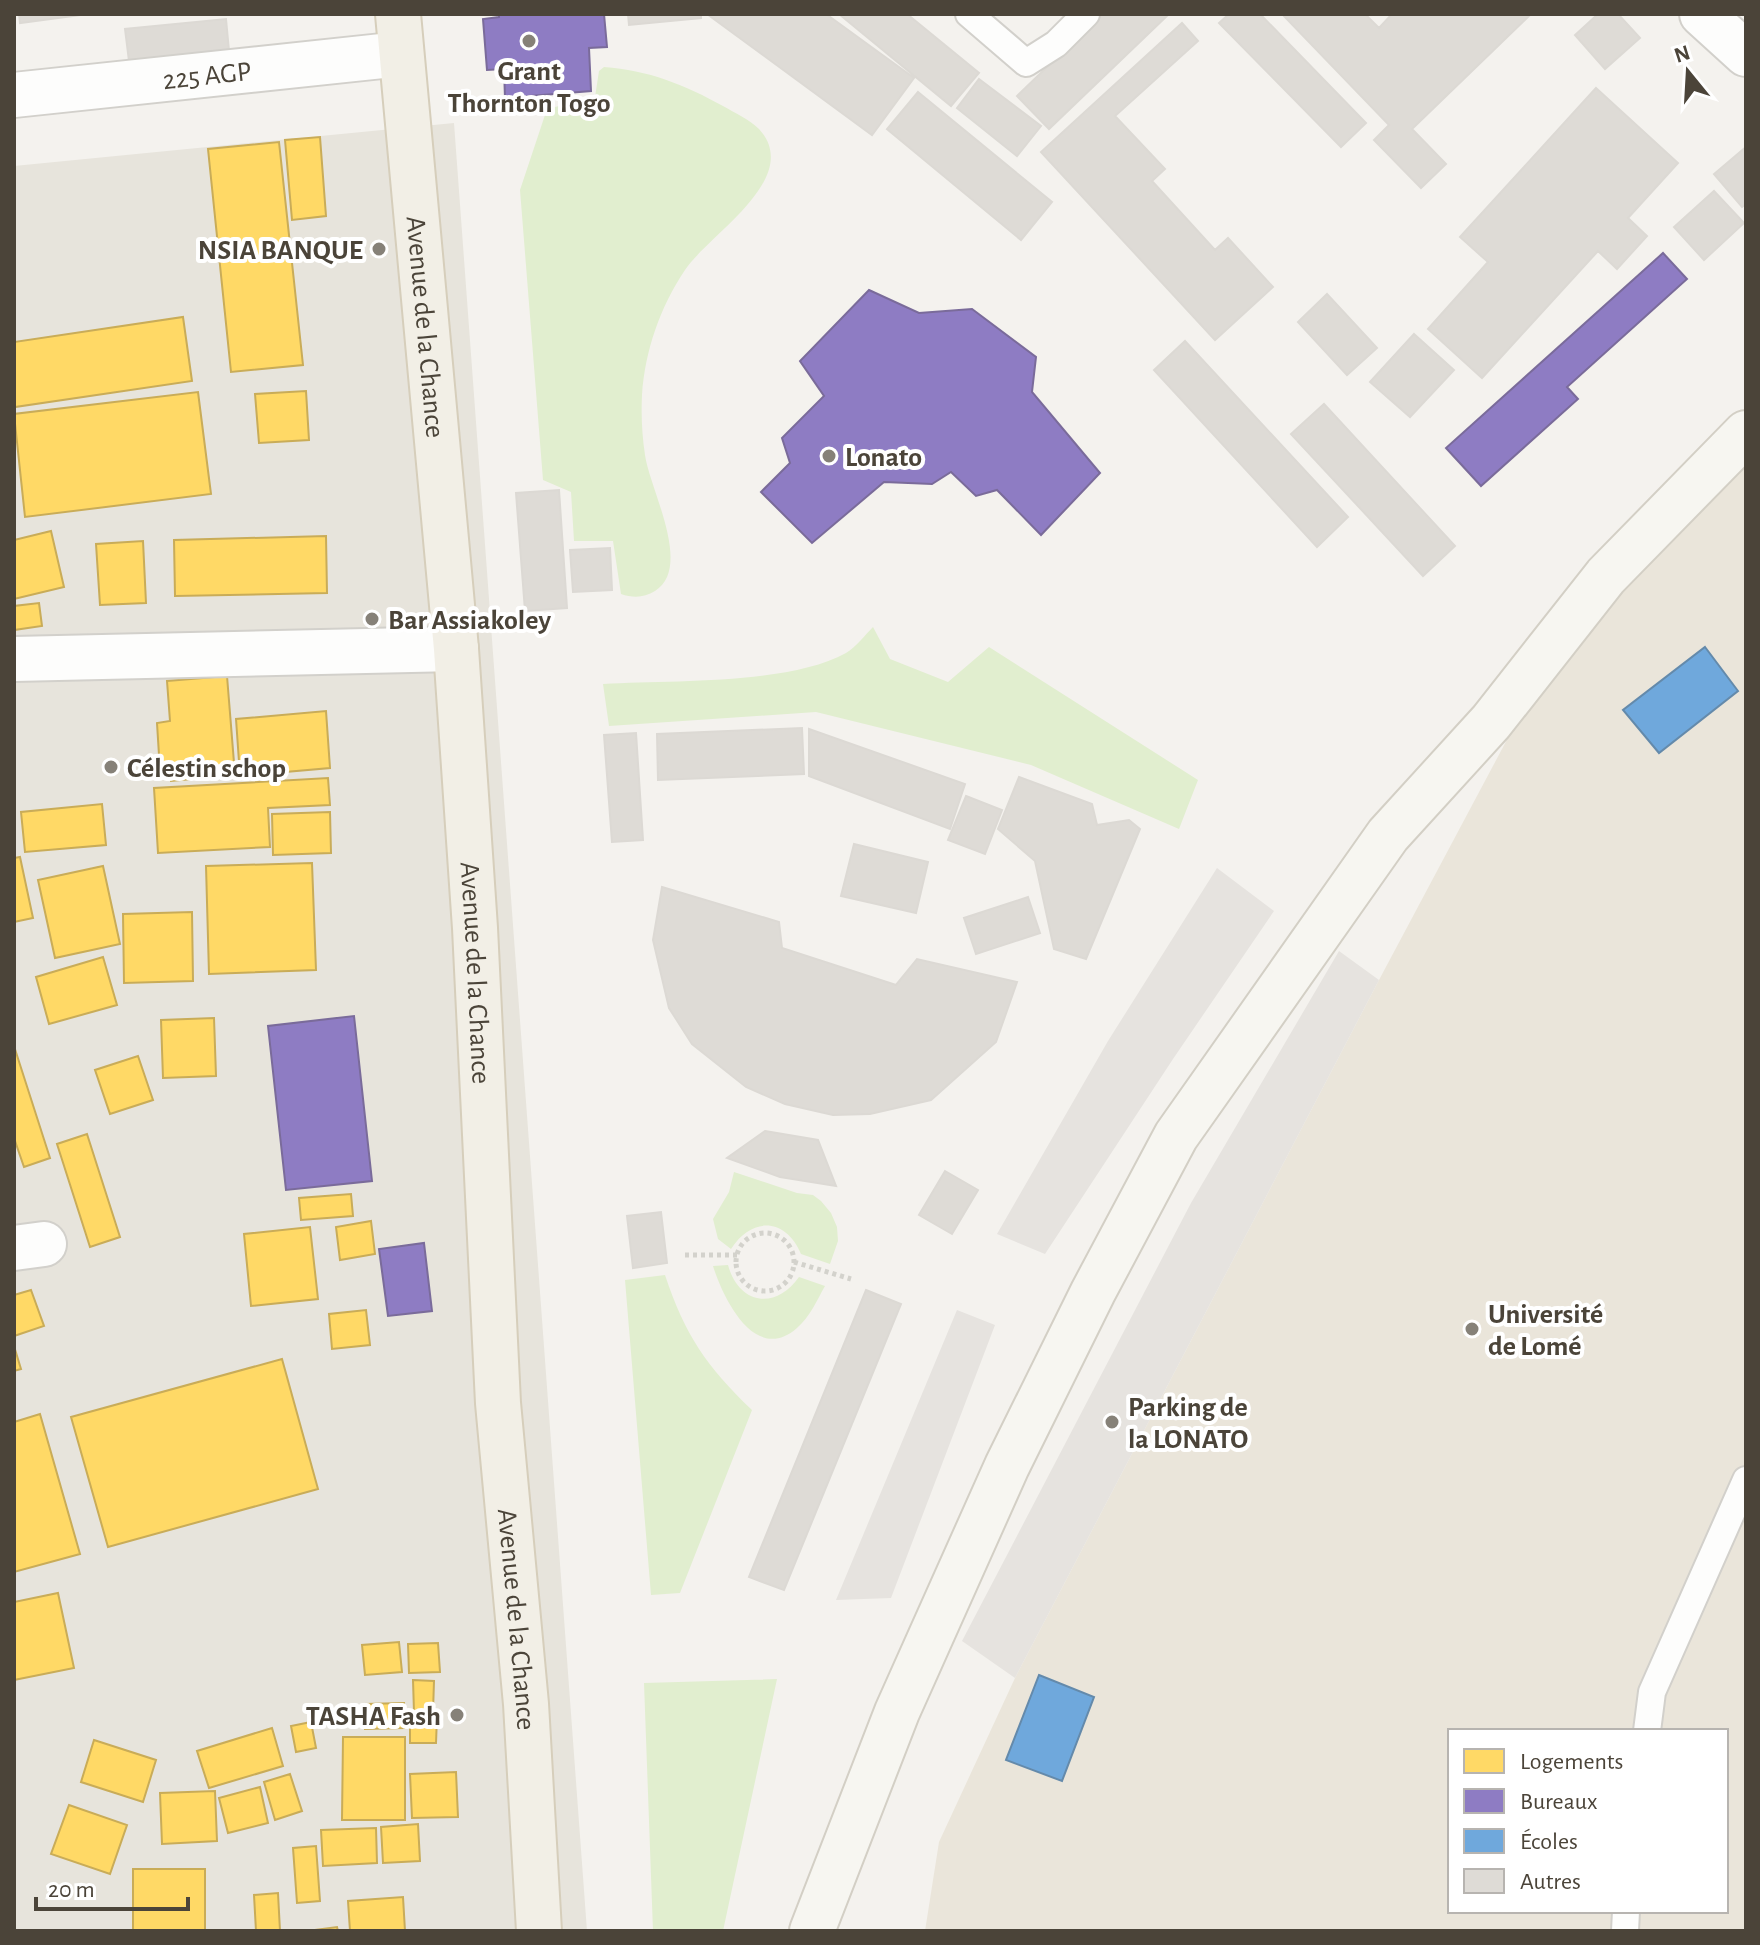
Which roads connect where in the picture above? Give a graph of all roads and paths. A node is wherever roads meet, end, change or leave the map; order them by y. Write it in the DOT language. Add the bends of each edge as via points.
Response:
graph roads {
  1 [pos="969,14"];
  2 [pos="1086,14"];
  3 [pos="1702,14"];
  4 [pos="400,34"];
  5 [pos="1746,54"];
  6 [pos="14,95"];
  7 [pos="1746,433"];
  8 [pos="456,649"];
  9 [pos="14,659"];
  10 [pos="685,1255"];
  11 [pos="737,1255"];
  12 [pos="794,1262"];
  13 [pos="851,1279"];
  14 [pos="1746,1480"];
  15 [pos="1647,1729"];
  16 [pos="539,1931"];
  17 [pos="812,1931"];
  1 -- 2 [label="lane" via="1026,63 1056,44"];
  3 -- 5 [label="street"];
  4 -- 6 [label="street, 225 AGP"];
  4 -- 8 [label="main road, Avenue de la Chance"];
  7 -- 17 [label="street" via="1606,576 1491,722 1388,835 1176,1136 1007,1466 897,1712"];
  8 -- 9 [label="street"];
  8 -- 16 [label="main road, Avenue de la Chance" via="498,1403 526,1704"];
  10 -- 11 [label="path"];
  11 -- 12 [label="path" via="749,1238 768,1233 787,1243"];
  11 -- 12 [label="path" via="739,1276 767,1291 786,1282"];
  12 -- 13 [label="path"];
  14 -- 15 [label="lane" via="1652,1692"];
}
